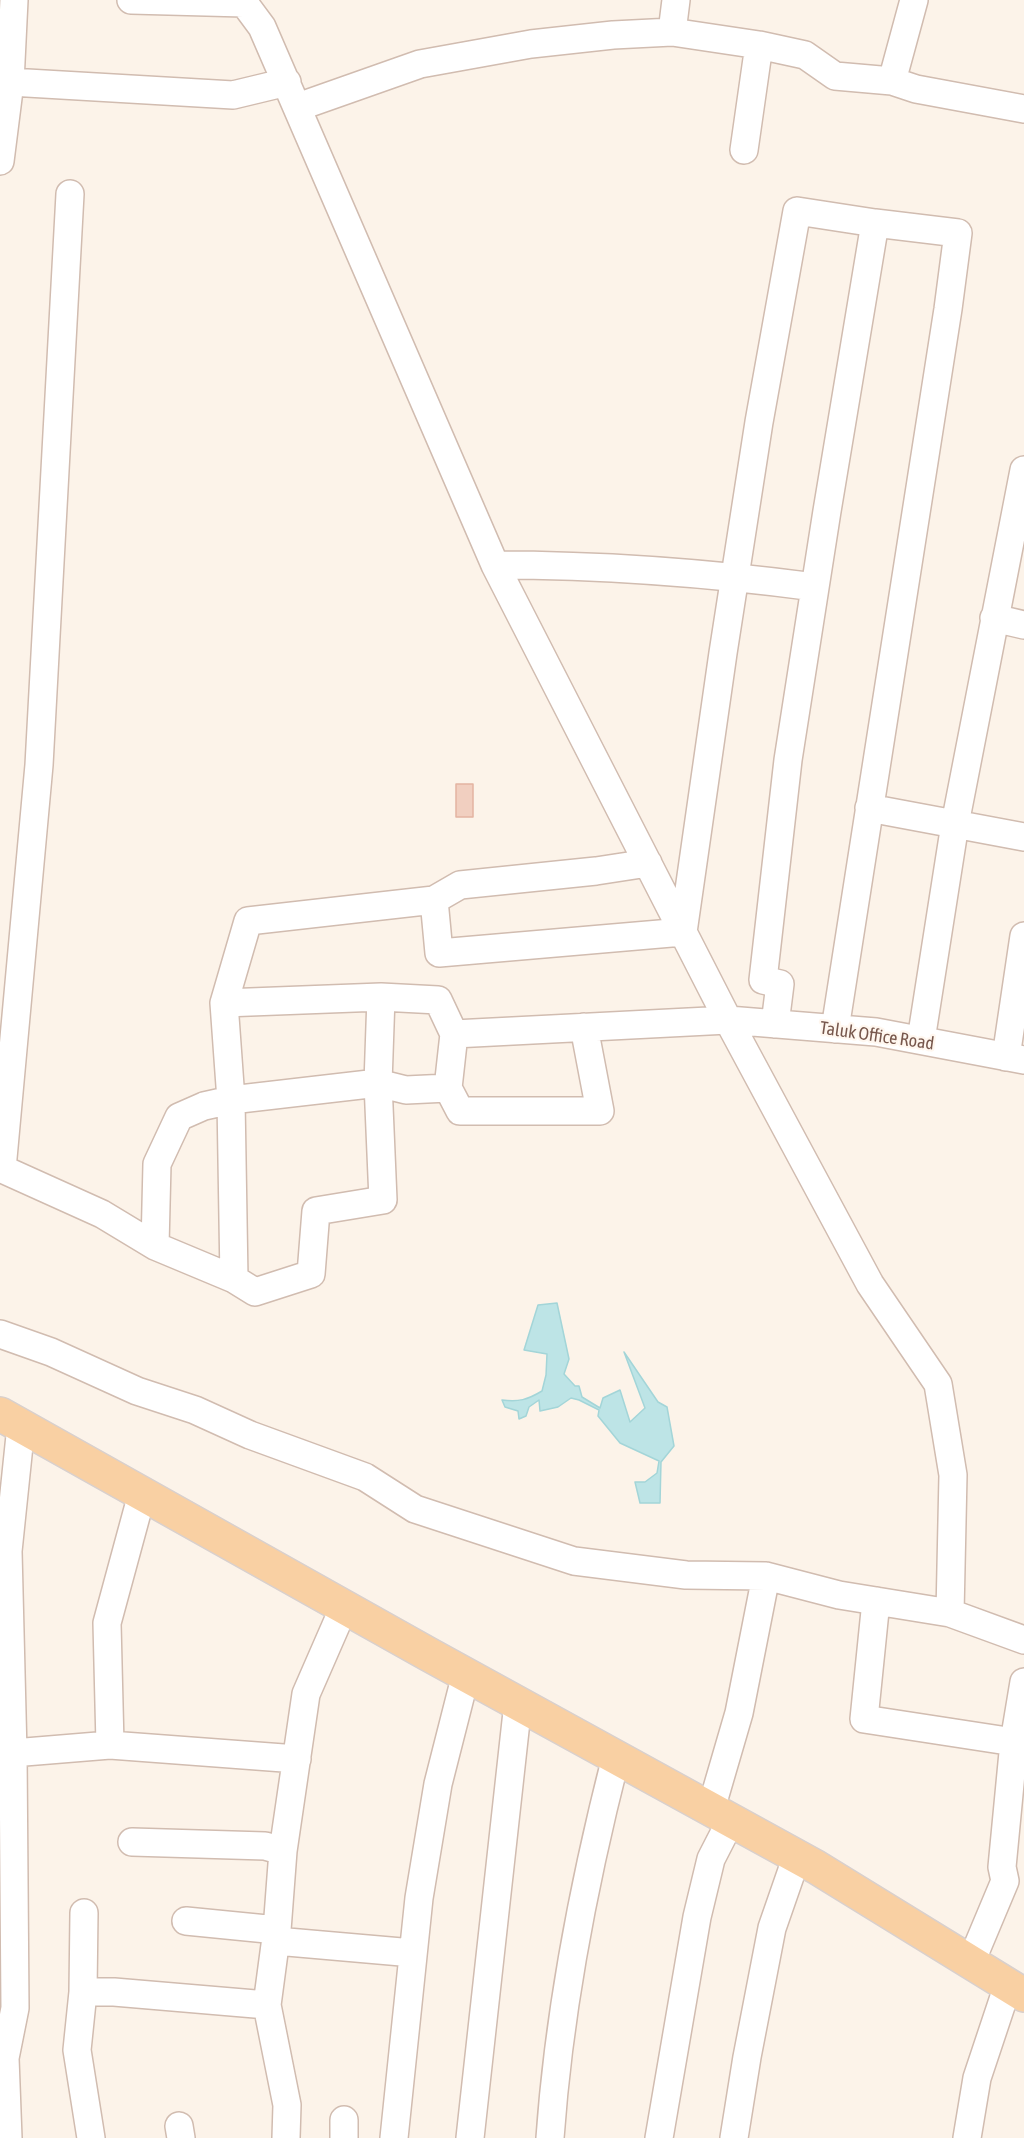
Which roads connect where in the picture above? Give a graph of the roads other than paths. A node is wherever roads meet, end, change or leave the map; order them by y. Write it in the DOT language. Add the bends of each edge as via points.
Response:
graph roads {
  1 [pos="14,0"];
  2 [pos="131,0"];
  3 [pos="676,0"];
  4 [pos="914,0"];
  5 [pos="243,2"];
  6 [pos="672,32"];
  7 [pos="759,45"];
  8 [pos="892,81"];
  9 [pos="10,82"];
  10 [pos="287,82"];
  11 [pos="298,108"];
  12 [pos="1024,109"];
  13 [pos="744,150"];
  14 [pos="0,161"];
  15 [pos="70,194"];
  16 [pos="875,223"];
  17 [pos="1024,470"];
  18 [pos="495,565"];
  19 [pos="735,576"];
  20 [pos="815,587"];
  21 [pos="993,618"];
  22 [pos="1024,625"];
  23 [pos="869,808"];
  24 [pos="955,824"];
  25 [pos="1024,837"];
  26 [pos="648,863"];
  27 [pos="434,900"];
  28 [pos="683,932"];
  29 [pos="1024,936"];
  30 [pos="381,997"];
  31 [pos="224,1003"];
  32 [pos="728,1020"];
  33 [pos="775,1024"];
  34 [pos="584,1027"];
  35 [pos="835,1029"];
  36 [pos="454,1034"];
  37 [pos="921,1040"];
  38 [pos="1015,1058"];
  39 [pos="378,1083"];
  40 [pos="448,1088"];
  41 [pos="231,1100"];
  42 [pos="1,1168"];
  43 [pos="155,1246"];
  44 [pos="234,1279"];
  45 [pos="0,1334"];
  46 [pos="10,1420"];
  47 [pos="142,1494"];
  48 [pos="766,1576"];
  49 [pos="876,1600"];
  50 [pos="344,1607"];
  51 [pos="950,1613"];
  52 [pos="1024,1640"];
  53 [pos="466,1674"];
  54 [pos="1024,1682"];
  55 [pos="518,1703"];
  56 [pos="1014,1742"];
  57 [pos="110,1745"];
  58 [pos="6,1753"];
  59 [pos="616,1757"];
  60 [pos="297,1760"];
  61 [pos="721,1814"];
  62 [pos="132,1842"];
  63 [pos="283,1851"];
  64 [pos="796,1856"];
  65 [pos="1015,1882"];
  66 [pos="84,1913"];
  67 [pos="186,1921"];
  68 [pos="276,1936"];
  69 [pos="413,1953"];
  70 [pos="971,1962"];
  71 [pos="1016,1990"];
  72 [pos="83,1992"];
  73 [pos="267,2005"];
  74 [pos="8,2138"];
  75 [pos="90,2138"];
  76 [pos="286,2138"];
  77 [pos="394,2138"];
  78 [pos="470,2138"];
  79 [pos="550,2138"];
  80 [pos="659,2138"];
  81 [pos="734,2138"];
  82 [pos="967,2138"];
  1 -- 9 [label="street"];
  2 -- 5 [label="street"];
  3 -- 6 [label="street"];
  4 -- 8 [label="street"];
  5 -- 10 [label="street" via="262,27"];
  6 -- 7 [label="street"];
  6 -- 11 [label="street" via="531,44 420,64"];
  7 -- 8 [label="street" via="805,55 835,76"];
  7 -- 13 [label="street"];
  8 -- 12 [label="street"];
  9 -- 10 [label="street" via="233,95"];
  9 -- 14 [label="street"];
  10 -- 11 [label="street"];
  11 -- 18 [label="street"];
  15 -- 42 [label="street" via="39,765"];
  16 -- 19 [label="street" via="797,211"];
  16 -- 20 [label="street"];
  16 -- 23 [label="street" via="958,233"];
  17 -- 21 [label="street"];
  18 -- 19 [label="street" via="562,565"];
  18 -- 26 [label="street"];
  19 -- 20 [label="street"];
  19 -- 28 [label="street"];
  20 -- 33 [label="street" via="788,760 763,980 780,984"];
  21 -- 22 [label="street"];
  21 -- 24 [label="street"];
  23 -- 24 [label="street"];
  23 -- 35 [label="street"];
  24 -- 25 [label="street"];
  24 -- 37 [label="street"];
  26 -- 27 [label="street" via="460,885"];
  26 -- 28 [label="street"];
  27 -- 28 [label="street" via="439,953"];
  27 -- 31 [label="street" via="248,921"];
  28 -- 32 [label="street"];
  29 -- 38 [label="street"];
  30 -- 31 [label="street"];
  30 -- 36 [label="street" via="438,1000"];
  30 -- 39 [label="street"];
  31 -- 41 [label="street"];
  32 -- 33 [label="street, Taluk Office Road"];
  32 -- 34 [label="street, Taluk Office Road"];
  32 -- 51 [label="street" via="870,1284 938,1384 953,1475"];
  33 -- 35 [label="street, Taluk Office Road"];
  34 -- 36 [label="street, Taluk Office Road"];
  34 -- 40 [label="street" via="600,1111 460,1111"];
  35 -- 37 [label="street, Taluk Office Road"];
  36 -- 40 [label="street"];
  37 -- 38 [label="street, Taluk Office Road"];
  39 -- 40 [label="street" via="406,1090"];
  39 -- 41 [label="street"];
  39 -- 44 [label="street" via="382,1200 316,1211 311,1274 255,1292"];
  41 -- 43 [label="street" via="179,1117 157,1164"];
  41 -- 44 [label="street"];
  42 -- 43 [label="street" via="102,1214"];
  43 -- 44 [label="street"];
  45 -- 48 [label="street" via="365,1477 416,1509 574,1561 686,1575"];
  46 -- 47 [label="main road"];
  46 -- 58 [label="street"];
  47 -- 50 [label="main road"];
  47 -- 57 [label="street" via="107,1623"];
  48 -- 49 [label="street" via="839,1595"];
  48 -- 61 [label="street"];
  49 -- 51 [label="street"];
  49 -- 56 [label="street" via="864,1719"];
  50 -- 53 [label="main road"];
  50 -- 60 [label="street" via="306,1694"];
  51 -- 52 [label="street"];
  53 -- 55 [label="main road"];
  53 -- 69 [label="street" via="438,1784"];
  54 -- 56 [label="street"];
  55 -- 59 [label="main road"];
  55 -- 78 [label="street"];
  56 -- 65 [label="street" via="1002,1867"];
  57 -- 58 [label="street"];
  57 -- 60 [label="street"];
  58 -- 74 [label="street" via="15,2008 5,2058"];
  59 -- 61 [label="main road"];
  59 -- 79 [label="street" via="591,1856 571,1967 554,2075"];
  60 -- 63 [label="street"];
  61 -- 64 [label="main road"];
  61 -- 80 [label="street" via="697,1917"];
  62 -- 63 [label="street" via="264,1846"];
  63 -- 68 [label="street"];
  64 -- 70 [label="main road"];
  64 -- 81 [label="street" via="772,1928"];
  65 -- 70 [label="street"];
  66 -- 72 [label="street"];
  67 -- 68 [label="street"];
  68 -- 69 [label="street"];
  68 -- 73 [label="street"];
  69 -- 77 [label="street"];
  70 -- 71 [label="main road"];
  71 -- 82 [label="street" via="977,2078"];
  72 -- 73 [label="street"];
  72 -- 75 [label="street" via="77,2050"];
  73 -- 76 [label="street" via="287,2104"];
}
